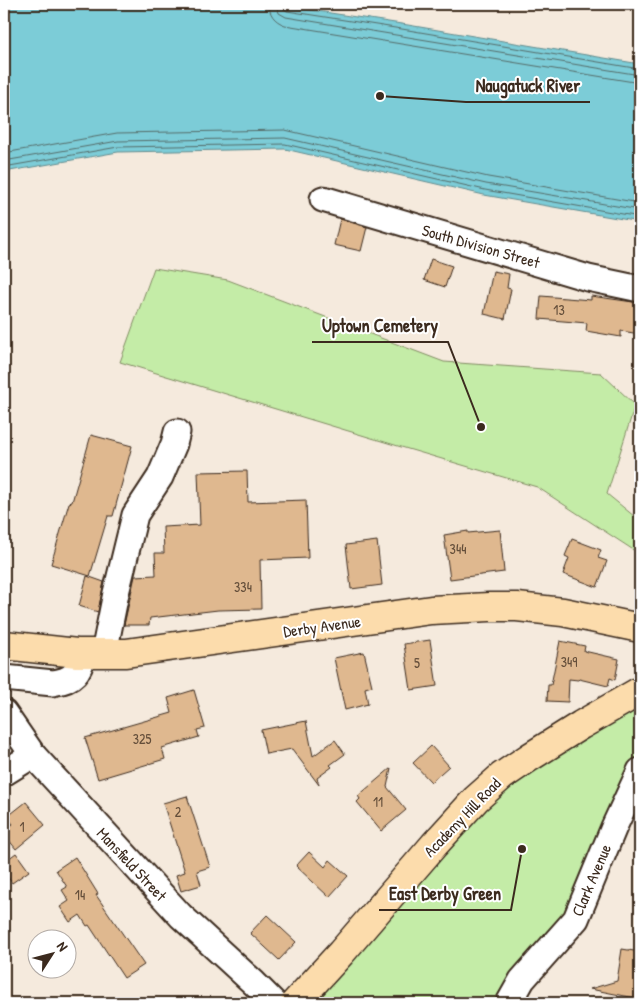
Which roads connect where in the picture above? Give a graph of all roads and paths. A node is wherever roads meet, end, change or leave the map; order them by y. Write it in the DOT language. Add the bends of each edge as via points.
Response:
graph roads {
  1 [pos="323,200"];
  2 [pos="640,289"];
  3 [pos="177,432"];
  4 [pos="640,628"];
  5 [pos="4,645"];
  6 [pos="94,653"];
  7 [pos="4,678"];
  8 [pos="640,691"];
  9 [pos="4,713"];
  10 [pos="33,756"];
  11 [pos="640,771"];
  12 [pos="4,773"];
  13 [pos="274,1003"];
  14 [pos="295,1003"];
  15 [pos="509,1003"];
  1 -- 2 [label="street, South Division Street" via="588,278"];
  3 -- 6 [label="street" via="160,477 135,515 116,593"];
  4 -- 6 [label="main road, Derby Avenue" via="563,612 490,607 431,610 126,653"];
  5 -- 6 [label="main road, Derby Avenue"];
  6 -- 7 [label="street" via="76,673 60,682"];
  8 -- 14 [label="main road, Academy Hill Road" via="523,762 476,799"];
  9 -- 10 [label="street, Mansfield Street"];
  10 -- 12 [label="street"];
  10 -- 13 [label="street, Mansfield Street" via="181,916"];
  11 -- 15 [label="street, Clark Avenue" via="576,919 522,980"];
}
